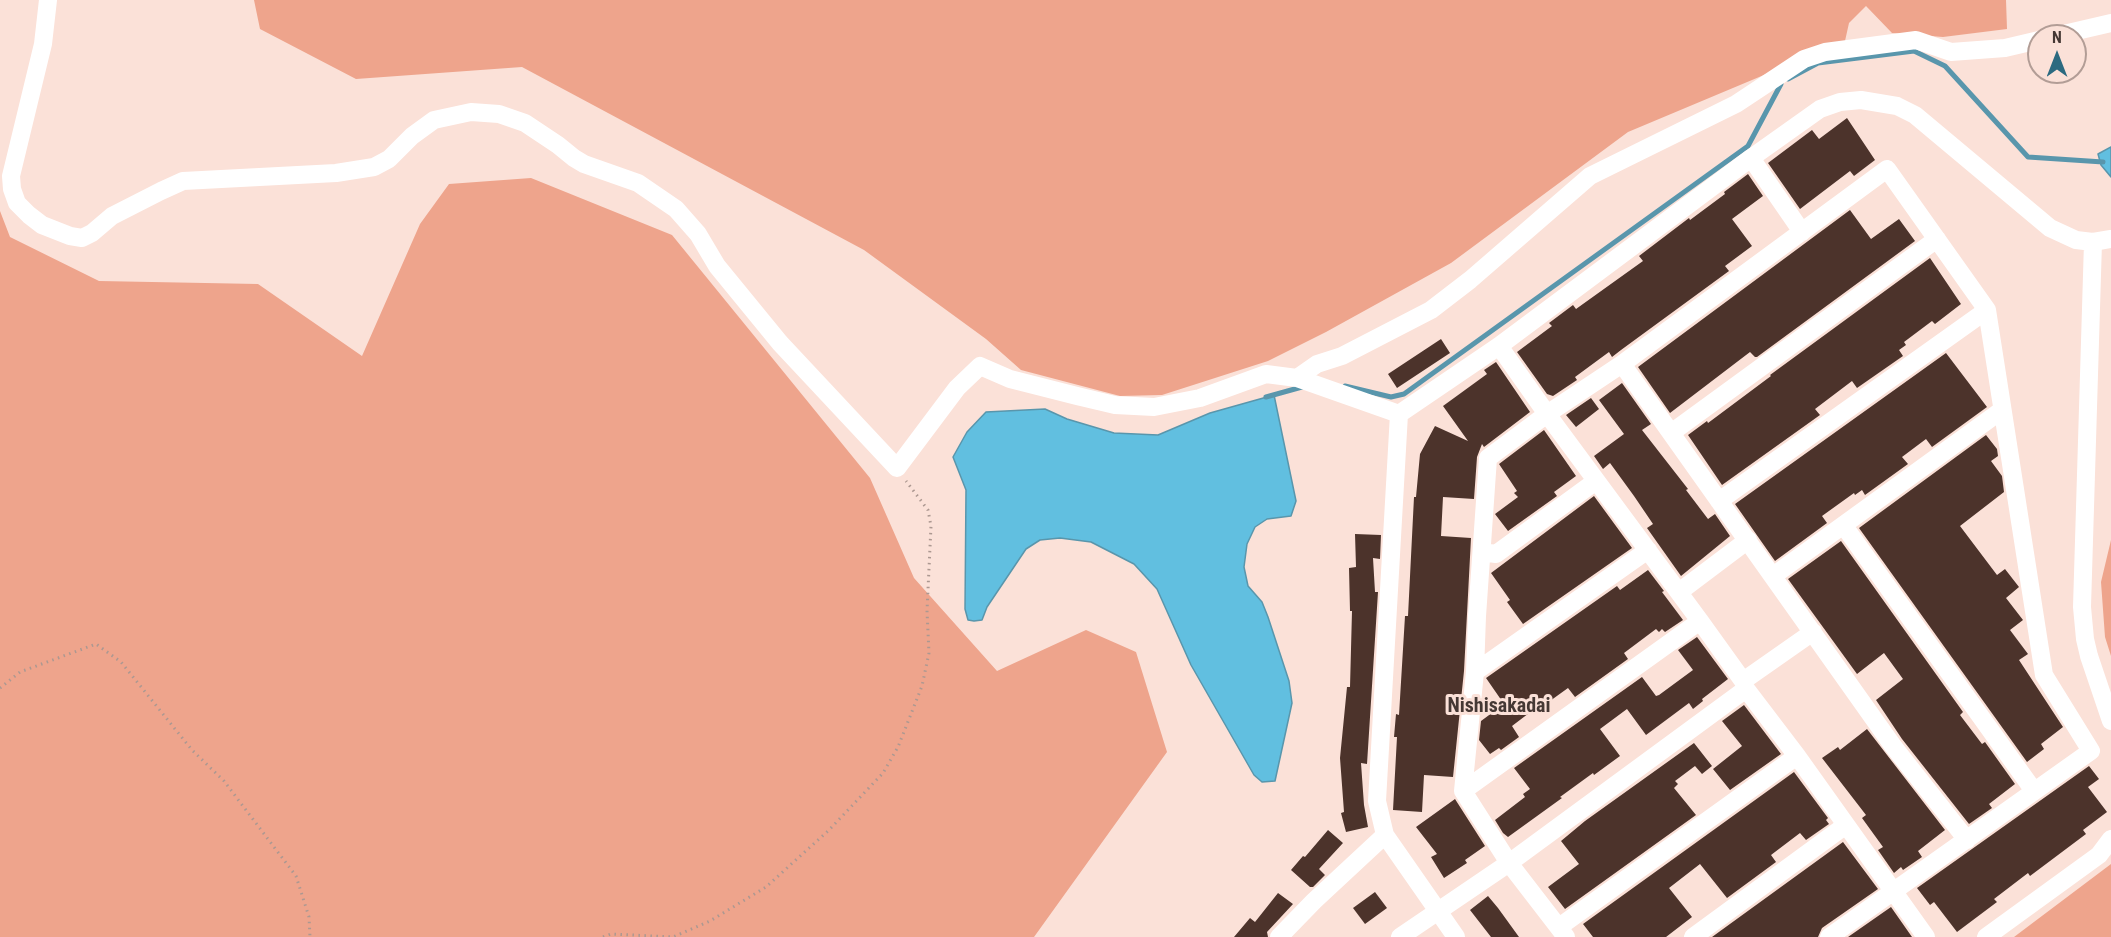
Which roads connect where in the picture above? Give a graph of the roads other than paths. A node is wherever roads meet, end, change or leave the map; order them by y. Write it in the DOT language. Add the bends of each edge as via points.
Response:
graph roads {
  1 [pos="48,0"];
  2 [pos="2111,23"];
  3 [pos="2087,29"];
  4 [pos="2027,43"];
  5 [pos="1751,158"];
  6 [pos="1802,232"];
  7 [pos="1937,239"];
  8 [pos="2102,240"];
  9 [pos="1987,310"];
  10 [pos="1499,346"];
  11 [pos="1622,364"];
  12 [pos="1297,378"];
  13 [pos="2002,410"];
  14 [pos="1399,414"];
  15 [pos="1547,414"];
  16 [pos="1671,433"];
  17 [pos="1596,482"];
  18 [pos="1719,501"];
  19 [pos="1844,526"];
  20 [pos="1748,540"];
  21 [pos="1648,550"];
  22 [pos="1482,552"];
  23 [pos="1773,576"];
  24 [pos="1679,592"];
  25 [pos="1701,621"];
  26 [pos="1813,632"];
  27 [pos="1475,672"];
  28 [pos="1744,685"];
  29 [pos="2111,721"];
  30 [pos="1797,756"];
  31 [pos="1463,791"];
  32 [pos="2034,791"];
  33 [pos="1846,825"];
  34 [pos="1385,835"];
  35 [pos="2111,839"];
  36 [pos="1967,840"];
  37 [pos="1509,863"];
  38 [pos="1893,891"];
  39 [pos="1437,911"];
  40 [pos="1563,932"];
  41 [pos="1279,937"];
  42 [pos="1400,937"];
  43 [pos="1456,937"];
  44 [pos="1693,937"];
  45 [pos="1829,937"];
  46 [pos="1926,937"];
  47 [pos="1986,937"];
  1 -- 12 [label="street" via="43,44 11,176 12,189 17,203 42,225 69,236 82,238 112,216 183,181 336,173 374,167 434,120 471,112 499,114 525,123 584,164 638,183 676,209 780,343 897,468 957,388 980,366 1010,379 1115,405 1154,407 1200,398 1266,374"];
  2 -- 3 [label="street"];
  4 -- 12 [label="street" via="1951,52 1916,40 1804,58 1736,104 1590,176 1431,310 1342,356 1317,364"];
  5 -- 6 [label="street"];
  5 -- 8 [label="street" via="1820,109 1861,100 1897,106 1915,116 2050,228 2076,240"];
  5 -- 10 [label="street"];
  6 -- 7 [label="street" via="1887,169"];
  6 -- 11 [label="street"];
  7 -- 9 [label="street"];
  7 -- 16 [label="street"];
  8 -- 29 [label="street" via="2082,607 2089,656"];
  9 -- 13 [label="street"];
  9 -- 18 [label="street"];
  10 -- 14 [label="street"];
  10 -- 15 [label="street"];
  11 -- 15 [label="street"];
  11 -- 16 [label="street"];
  12 -- 14 [label="street"];
  13 -- 19 [label="street"];
  13 -- 32 [label="street" via="2044,675 2091,751"];
  14 -- 34 [label="street" via="1377,801"];
  15 -- 17 [label="street"];
  15 -- 22 [label="street" via="1488,458"];
  16 -- 18 [label="street"];
  17 -- 21 [label="street"];
  17 -- 22 [label="street" via="1496,554"];
  18 -- 20 [label="street"];
  19 -- 23 [label="street"];
  19 -- 32 [label="street"];
  20 -- 23 [label="street"];
  20 -- 24 [label="street"];
  21 -- 24 [label="street"];
  21 -- 27 [label="street"];
  22 -- 27 [label="street"];
  23 -- 26 [label="street"];
  24 -- 25 [label="street"];
  25 -- 28 [label="street"];
  25 -- 31 [label="street"];
  26 -- 28 [label="street"];
  26 -- 36 [label="street" via="1893,746"];
  27 -- 31 [label="street"];
  28 -- 30 [label="street"];
  28 -- 37 [label="street"];
  30 -- 33 [label="street"];
  30 -- 40 [label="street"];
  31 -- 37 [label="street"];
  32 -- 36 [label="street"];
  33 -- 38 [label="street"];
  33 -- 44 [label="street"];
  34 -- 39 [label="street"];
  34 -- 41 [label="street"];
  35 -- 47 [label="street" via="2099,855"];
  36 -- 38 [label="street"];
  37 -- 39 [label="street"];
  37 -- 40 [label="street"];
  38 -- 45 [label="street"];
  38 -- 46 [label="street"];
  39 -- 42 [label="street"];
  39 -- 43 [label="street"];
}
